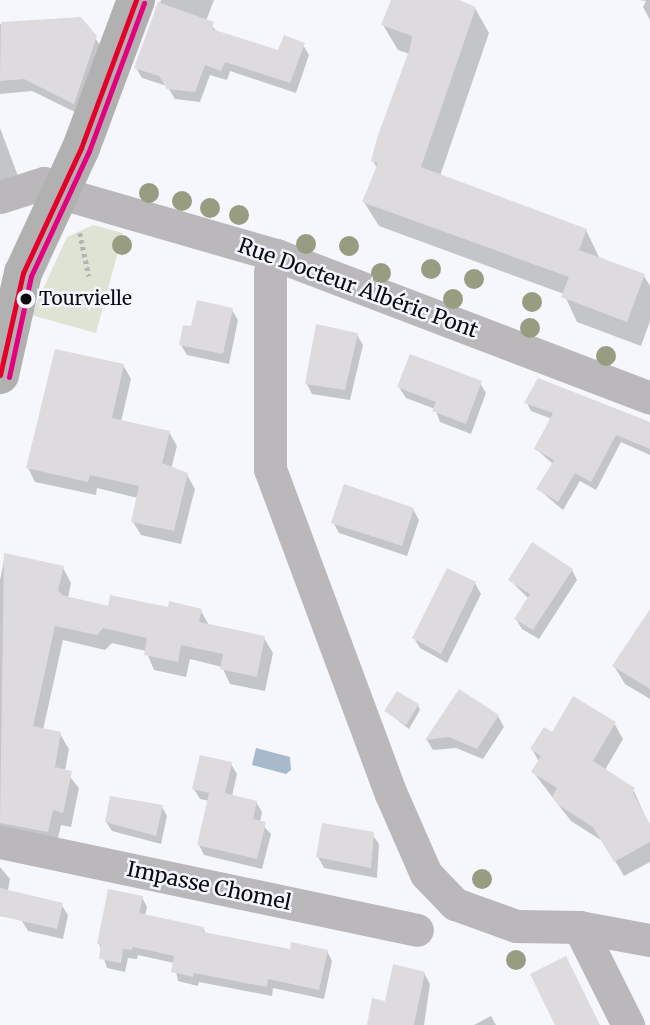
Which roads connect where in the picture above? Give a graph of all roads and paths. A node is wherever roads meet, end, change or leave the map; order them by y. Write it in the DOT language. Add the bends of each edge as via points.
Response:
graph roads {
  1 [pos="128,2"];
  2 [pos="61,193"];
  3 [pos="0,197"];
  4 [pos="0,220"];
  5 [pos="80,233"];
  6 [pos="276,255"];
  7 [pos="89,276"];
  8 [pos="0,375"];
  9 [pos="650,398"];
  10 [pos="0,842"];
  11 [pos="579,927"];
  12 [pos="417,930"];
  13 [pos="650,940"];
  14 [pos="628,1025"];
  1 -- 2 [label="main road"];
  2 -- 3 [label="street, Rue Docteur Albéric Pont" via="38,183"];
  2 -- 4 [label="street"];
  2 -- 6 [label="street, Rue Docteur Albéric Pont"];
  2 -- 8 [label="main road" via="23,273"];
  5 -- 7 [label="path"];
  6 -- 9 [label="street, Rue Docteur Albéric Pont"];
  6 -- 11 [label="street" via="270,272 270,469 391,794 426,874 455,904 516,926"];
  10 -- 12 [label="street, Impasse Chomel"];
  11 -- 13 [label="street"];
  11 -- 14 [label="street"];
}
